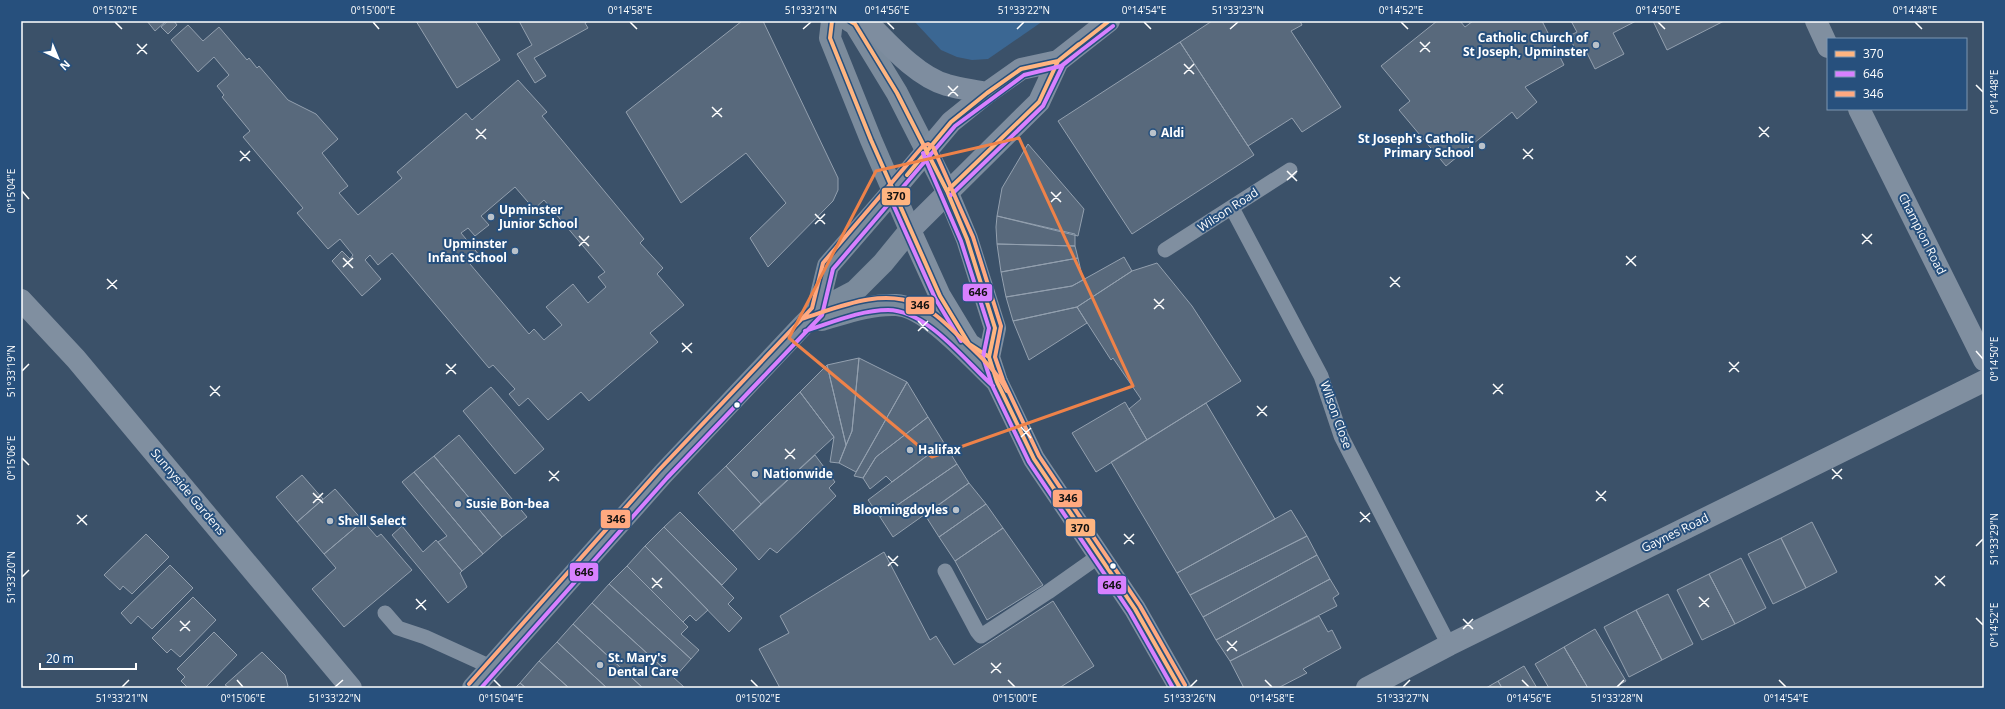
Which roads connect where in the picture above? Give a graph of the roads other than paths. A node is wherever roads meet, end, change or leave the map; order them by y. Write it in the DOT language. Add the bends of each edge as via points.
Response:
graph roads {
  1 [pos="832,21"];
  2 [pos="850,21"];
  3 [pos="866,21"];
  4 [pos="1109,21"];
  5 [pos="1816,21"];
  6 [pos="1827,45"];
  7 [pos="1058,61"];
  8 [pos="987,93"];
  9 [pos="1859,110"];
  10 [pos="928,150"];
  11 [pos="1290,170"];
  12 [pos="894,191"];
  13 [pos="948,191"];
  14 [pos="1232,208"];
  15 [pos="910,230"];
  16 [pos="1165,250"];
  17 [pos="21,300"];
  18 [pos="810,318"];
  19 [pos="989,357"];
  20 [pos="1984,360"];
  21 [pos="1984,381"];
  22 [pos="997,382"];
  23 [pos="1099,556"];
  24 [pos="945,571"];
  25 [pos="385,613"];
  26 [pos="1448,645"];
  27 [pos="491,667"];
  28 [pos="350,688"];
  29 [pos="473,688"];
  30 [pos="1180,688"];
  31 [pos="1367,688"];
  1 -- 12 [label="main road" via="830,38"];
  2 -- 10 [label="main road" via="855,24 893,86"];
  3 -- 8 [label="main road" via="897,52 929,77 946,85"];
  4 -- 7 [label="main road"];
  5 -- 6 [label="street"];
  7 -- 8 [label="main road" via="1021,69"];
  7 -- 13 [label="main road" via="1039,102"];
  8 -- 10 [label="main road" via="951,122"];
  9 -- 20 [label="street, Champion Road"];
  10 -- 12 [label="main road"];
  10 -- 13 [label="main road"];
  11 -- 14 [label="lane, Wilson Road"];
  12 -- 15 [label="main road"];
  12 -- 18 [label="main road" via="828,266"];
  13 -- 15 [label="main road"];
  13 -- 19 [label="street" via="967,238 995,328"];
  14 -- 16 [label="lane, Wilson Road"];
  14 -- 26 [label="lane, Wilson Close" via="1321,376 1341,436"];
  15 -- 18 [label="main road" via="855,292"];
  15 -- 19 [label="street" via="940,296 970,344"];
  17 -- 28 [label="street, Sunnyside Gardens" via="86,371"];
  18 -- 22 [label="main road" via="867,306 898,304 915,310 947,334"];
  18 -- 27 [label="main road" via="657,480"];
  19 -- 22 [label="street"];
  21 -- 26 [label="street, Gaynes Road"];
  22 -- 23 [label="street" via="1034,459"];
  23 -- 24 [label="lane" via="981,636"];
  23 -- 30 [label="street" via="1135,609"];
  25 -- 27 [label="lane" via="398,628 447,646"];
  26 -- 31 [label="street, Gaynes Road"];
  27 -- 29 [label="main road"];
}
